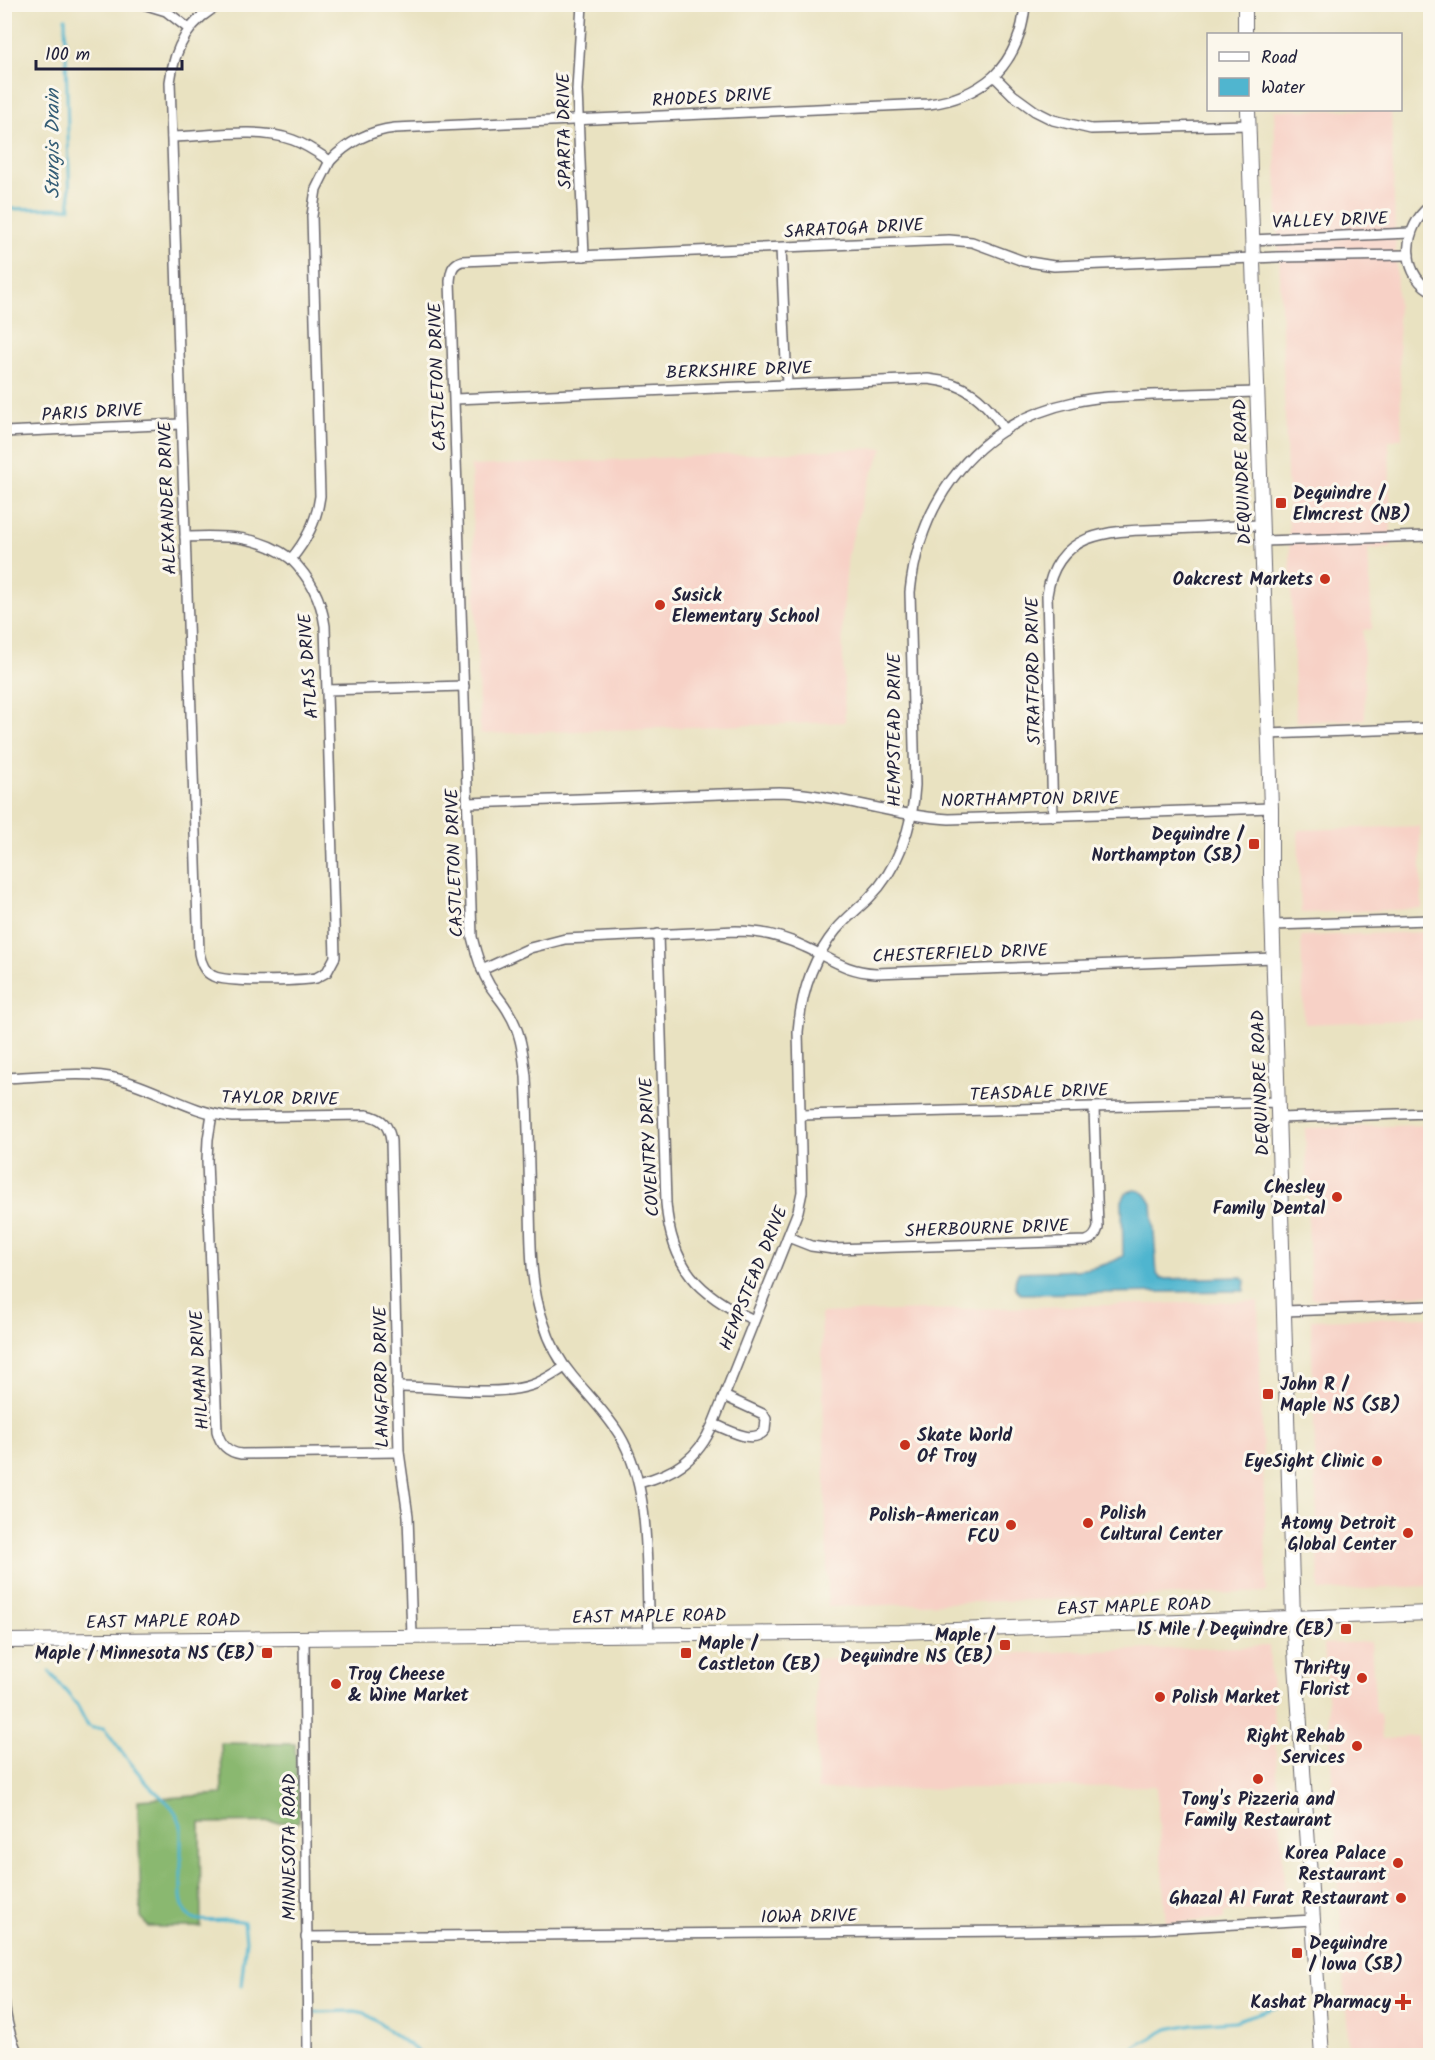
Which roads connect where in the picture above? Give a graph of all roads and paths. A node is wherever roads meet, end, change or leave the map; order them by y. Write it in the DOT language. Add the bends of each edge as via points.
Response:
graph roads {
  1 [pos="143,4"];
  2 [pos="222,4"];
  3 [pos="582,4"];
  4 [pos="1025,4"];
  5 [pos="1245,4"];
  6 [pos="189,29"];
  7 [pos="1245,33"];
  8 [pos="994,76"];
  9 [pos="1248,111"];
  10 [pos="578,120"];
  11 [pos="1248,125"];
  12 [pos="172,137"];
  13 [pos="330,161"];
  14 [pos="1431,206"];
  15 [pos="1410,233"];
  16 [pos="1251,240"];
  17 [pos="781,248"];
  18 [pos="1409,255"];
  19 [pos="584,256"];
  20 [pos="1251,259"];
  21 [pos="454,265"];
  22 [pos="1431,290"];
  23 [pos="787,385"];
  24 [pos="1257,392"];
  25 [pos="454,399"];
  26 [pos="181,424"];
  27 [pos="1005,430"];
  28 [pos="4,432"];
  29 [pos="1261,525"];
  30 [pos="1431,536"];
  31 [pos="185,537"];
  32 [pos="1263,541"];
  33 [pos="291,559"];
  34 [pos="464,686"];
  35 [pos="327,690"];
  36 [pos="1431,728"];
  37 [pos="1268,734"];
  38 [pos="468,803"];
  39 [pos="1271,808"];
  40 [pos="911,814"];
  41 [pos="1053,816"];
  42 [pos="1431,920"];
  43 [pos="1273,925"];
  44 [pos="658,934"];
  45 [pos="820,955"];
  46 [pos="1274,958"];
  47 [pos="482,970"];
  48 [pos="327,972"];
  49 [pos="4,1078"];
  50 [pos="1278,1102"];
  51 [pos="1094,1108"];
  52 [pos="1431,1113"];
  53 [pos="212,1114"];
  54 [pos="801,1115"];
  55 [pos="1279,1118"];
  56 [pos="381,1120"];
  57 [pos="788,1237"];
  58 [pos="1431,1306"];
  59 [pos="1284,1311"];
  60 [pos="754,1320"];
  61 [pos="565,1367"];
  62 [pos="397,1387"];
  63 [pos="724,1396"];
  64 [pos="713,1424"];
  65 [pos="399,1452"];
  66 [pos="639,1483"];
  67 [pos="1431,1613"];
  68 [pos="1293,1619"];
  69 [pos="649,1634"];
  70 [pos="412,1636"];
  71 [pos="304,1637"];
  72 [pos="4,1641"];
  73 [pos="1313,1920"];
  74 [pos="306,1937"];
  75 [pos="4,2001"];
  76 [pos="19,2055"];
  77 [pos="308,2055"];
  78 [pos="1322,2055"];
  1 -- 6 [label="street" via="166,10"];
  2 -- 6 [label="street"];
  3 -- 10 [label="street, SPARTA DRIVE"];
  4 -- 8 [label="street, RHODES DRIVE" via="1018,41"];
  5 -- 7 [label="main road"];
  6 -- 12 [label="street, ALEXANDER DRIVE" via="171,72"];
  8 -- 10 [label="street, RHODES DRIVE" via="964,96 929,104"];
  8 -- 11 [label="street" via="1035,111 1081,128"];
  9 -- 11 [label="main road, DEQUINDRE ROAD"];
  10 -- 13 [label="street, RHODES DRIVE" via="384,129 349,144"];
  10 -- 19 [label="street, SPARTA DRIVE"];
  11 -- 16 [label="main road, DEQUINDRE ROAD"];
  12 -- 13 [label="street" via="276,135 305,145"];
  12 -- 26 [label="street, ALEXANDER DRIVE"];
  13 -- 33 [label="street" via="316,189 312,216 320,496 311,530"];
  14 -- 15 [label="street"];
  15 -- 16 [label="street, VALLEY DRIVE"];
  15 -- 18 [label="street"];
  16 -- 20 [label="main road, DEQUINDRE ROAD"];
  17 -- 19 [label="street, SARATOGA DRIVE"];
  17 -- 20 [label="street, SARATOGA DRIVE" via="961,241 1023,261 1054,266"];
  17 -- 23 [label="street"];
  18 -- 20 [label="street, VALLEY DRIVE"];
  18 -- 22 [label="street" via="1417,277"];
  19 -- 21 [label="street, SARATOGA DRIVE" via="462,261"];
  20 -- 24 [label="main road, DEQUINDRE ROAD"];
  21 -- 25 [label="street, CASTLETON DRIVE" via="450,281"];
  23 -- 25 [label="street, BERKSHIRE DRIVE"];
  23 -- 27 [label="street, BERKSHIRE DRIVE" via="921,379 947,382 979,398"];
  24 -- 27 [label="street, HEMPSTEAD DRIVE" via="1095,398 1049,409"];
  24 -- 29 [label="main road, DEQUINDRE ROAD"];
  25 -- 34 [label="street, CASTLETON DRIVE"];
  26 -- 28 [label="street, PARIS DRIVE"];
  26 -- 31 [label="street, ALEXANDER DRIVE"];
  27 -- 40 [label="street, HEMPSTEAD DRIVE" via="949,482 920,539 910,592 915,774"];
  29 -- 32 [label="main road, DEQUINDRE ROAD"];
  29 -- 41 [label="street, STRATFORD DRIVE" via="1112,531 1083,540 1059,560 1047,595"];
  30 -- 32 [label="street"];
  31 -- 33 [label="street" via="252,539"];
  31 -- 48 [label="street, ALEXANDER DRIVE" via="199,953 204,970 227,980 309,979"];
  32 -- 37 [label="main road, DEQUINDRE ROAD"];
  33 -- 35 [label="street, ATLAS DRIVE" via="311,583 323,609"];
  34 -- 35 [label="street"];
  34 -- 38 [label="street, CASTLETON DRIVE"];
  35 -- 48 [label="street, ATLAS DRIVE" via="336,952"];
  36 -- 37 [label="street"];
  37 -- 39 [label="main road, DEQUINDRE ROAD"];
  38 -- 40 [label="street, NORTHAMPTON DRIVE" via="779,792 824,796"];
  38 -- 47 [label="street, CASTLETON DRIVE" via="472,937"];
  39 -- 41 [label="street, NORTHAMPTON DRIVE"];
  39 -- 43 [label="main road, DEQUINDRE ROAD"];
  40 -- 41 [label="street, NORTHAMPTON DRIVE" via="949,819"];
  40 -- 45 [label="street, HEMPSTEAD DRIVE" via="889,874 835,931"];
  42 -- 43 [label="street"];
  43 -- 46 [label="main road, DEQUINDRE ROAD"];
  44 -- 45 [label="street, CHESTERFIELD DRIVE" via="757,931"];
  44 -- 47 [label="street, CHESTERFIELD DRIVE" via="550,942"];
  44 -- 60 [label="street, COVENTRY DRIVE" via="666,1203 671,1236 684,1266 700,1287 724,1306"];
  45 -- 46 [label="street, CHESTERFIELD DRIVE" via="853,970 876,973"];
  45 -- 54 [label="street, HEMPSTEAD DRIVE" via="800,1012"];
  46 -- 50 [label="main road, DEQUINDRE ROAD"];
  47 -- 61 [label="street, CASTLETON DRIVE" via="509,1012 522,1045 533,1277 542,1320"];
  49 -- 53 [label="street, TAYLOR DRIVE" via="118,1078"];
  50 -- 51 [label="street, TEASDALE DRIVE"];
  50 -- 55 [label="main road, DEQUINDRE ROAD"];
  51 -- 54 [label="street, TEASDALE DRIVE"];
  51 -- 57 [label="street, SHERBOURNE DRIVE" via="1098,1228 1091,1240 833,1249"];
  52 -- 55 [label="street"];
  53 -- 56 [label="street, TAYLOR DRIVE" via="366,1116"];
  53 -- 65 [label="street, HILMAN DRIVE" via="207,1160 217,1431 222,1444 241,1454"];
  54 -- 57 [label="street, HEMPSTEAD DRIVE" via="802,1192"];
  55 -- 59 [label="main road, DEQUINDRE ROAD"];
  56 -- 62 [label="street, LANGFORD DRIVE" via="391,1141"];
  57 -- 60 [label="street, HEMPSTEAD DRIVE"];
  58 -- 59 [label="street"];
  59 -- 68 [label="main road, DEQUINDRE ROAD"];
  60 -- 63 [label="street, HEMPSTEAD DRIVE"];
  61 -- 62 [label="street" via="519,1388"];
  61 -- 66 [label="street, CASTLETON DRIVE" via="619,1434"];
  62 -- 65 [label="street, LANGFORD DRIVE"];
  63 -- 64 [label="street, HEMPSTEAD DRIVE"];
  63 -- 64 [label="street" via="763,1414 765,1430 749,1437"];
  64 -- 66 [label="street, HEMPSTEAD DRIVE" via="696,1453 680,1467"];
  65 -- 70 [label="street, LANGFORD DRIVE" via="408,1516"];
  66 -- 69 [label="street, CASTLETON DRIVE"];
  67 -- 68 [label="main road, EAST MAPLE ROAD"];
  68 -- 69 [label="main road, EAST MAPLE ROAD" via="900,1632"];
  68 -- 73 [label="main road, DEQUINDRE ROAD"];
  69 -- 70 [label="main road, EAST MAPLE ROAD"];
  70 -- 71 [label="main road, EAST MAPLE ROAD"];
  71 -- 72 [label="main road, EAST MAPLE ROAD"];
  71 -- 74 [label="street, MINNESOTA ROAD"];
  73 -- 74 [label="street, IOWA DRIVE" via="1145,1929"];
  73 -- 78 [label="main road, DEQUINDRE ROAD"];
  74 -- 77 [label="street, MINNESOTA ROAD"];
  75 -- 76 [label="street"];
}
